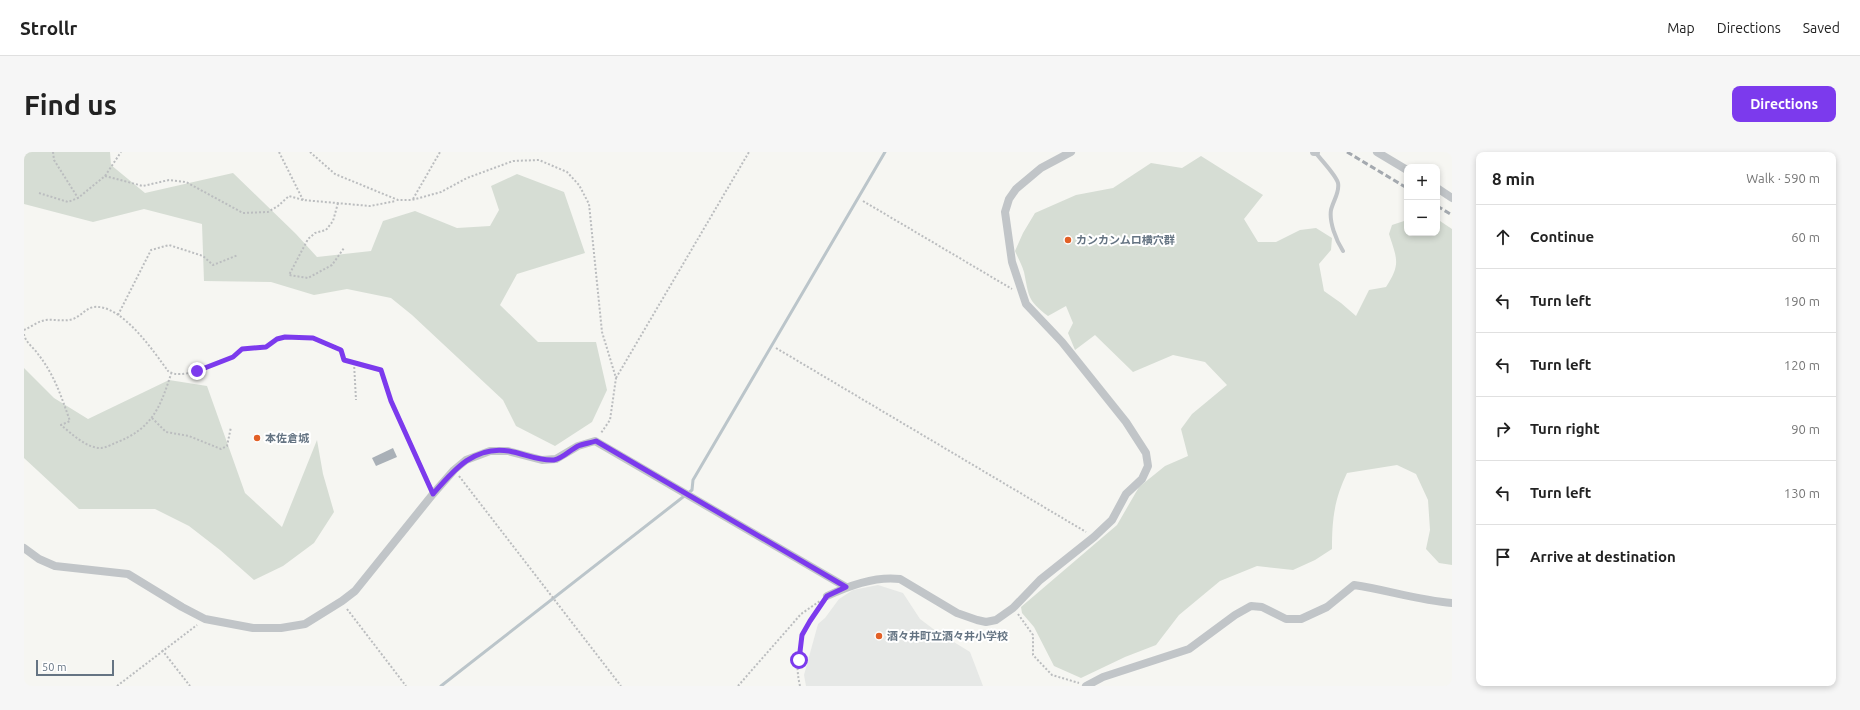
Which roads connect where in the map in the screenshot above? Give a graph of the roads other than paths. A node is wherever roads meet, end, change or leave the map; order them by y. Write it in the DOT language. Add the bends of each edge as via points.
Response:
graph roads {
  1 [pos="1071,152"];
  2 [pos="1315,152"];
  3 [pos="1378,152"];
  4 [pos="1404,168"];
  5 [pos="1440,190"];
  6 [pos="1452,198"];
  7 [pos="1343,251"];
  8 [pos="391,401"];
  9 [pos="433,494"];
  10 [pos="24,548"];
  11 [pos="846,587"];
  12 [pos="827,596"];
  13 [pos="1452,604"];
  14 [pos="1087,686"];
  1 -- 11 [label="street" via="1041,168 1016,189 1009,199 1005,212 1012,262 1026,304 1062,342 1126,422 1146,453 1148,466 1142,479 1126,494 1112,520 1040,580 1003,616 986,622 957,613 900,579 890,578"];
  2 -- 7 [label="lane" via="1338,182 1331,210 1338,243"];
  3 -- 4 [label="street"];
  5 -- 6 [label="street"];
  8 -- 9 [label="lane"];
  9 -- 10 [label="street" via="355,591 305,624 281,628 253,628 205,619 128,574 55,566"];
  9 -- 11 [label="street" via="466,460 490,451 508,451 542,460 556,459 578,446 596,441"];
  11 -- 12 [label="street"];
  13 -- 14 [label="street" via="1354,585 1327,607 1301,619 1286,619 1262,607 1251,606 1189,649 1103,677"];
}
